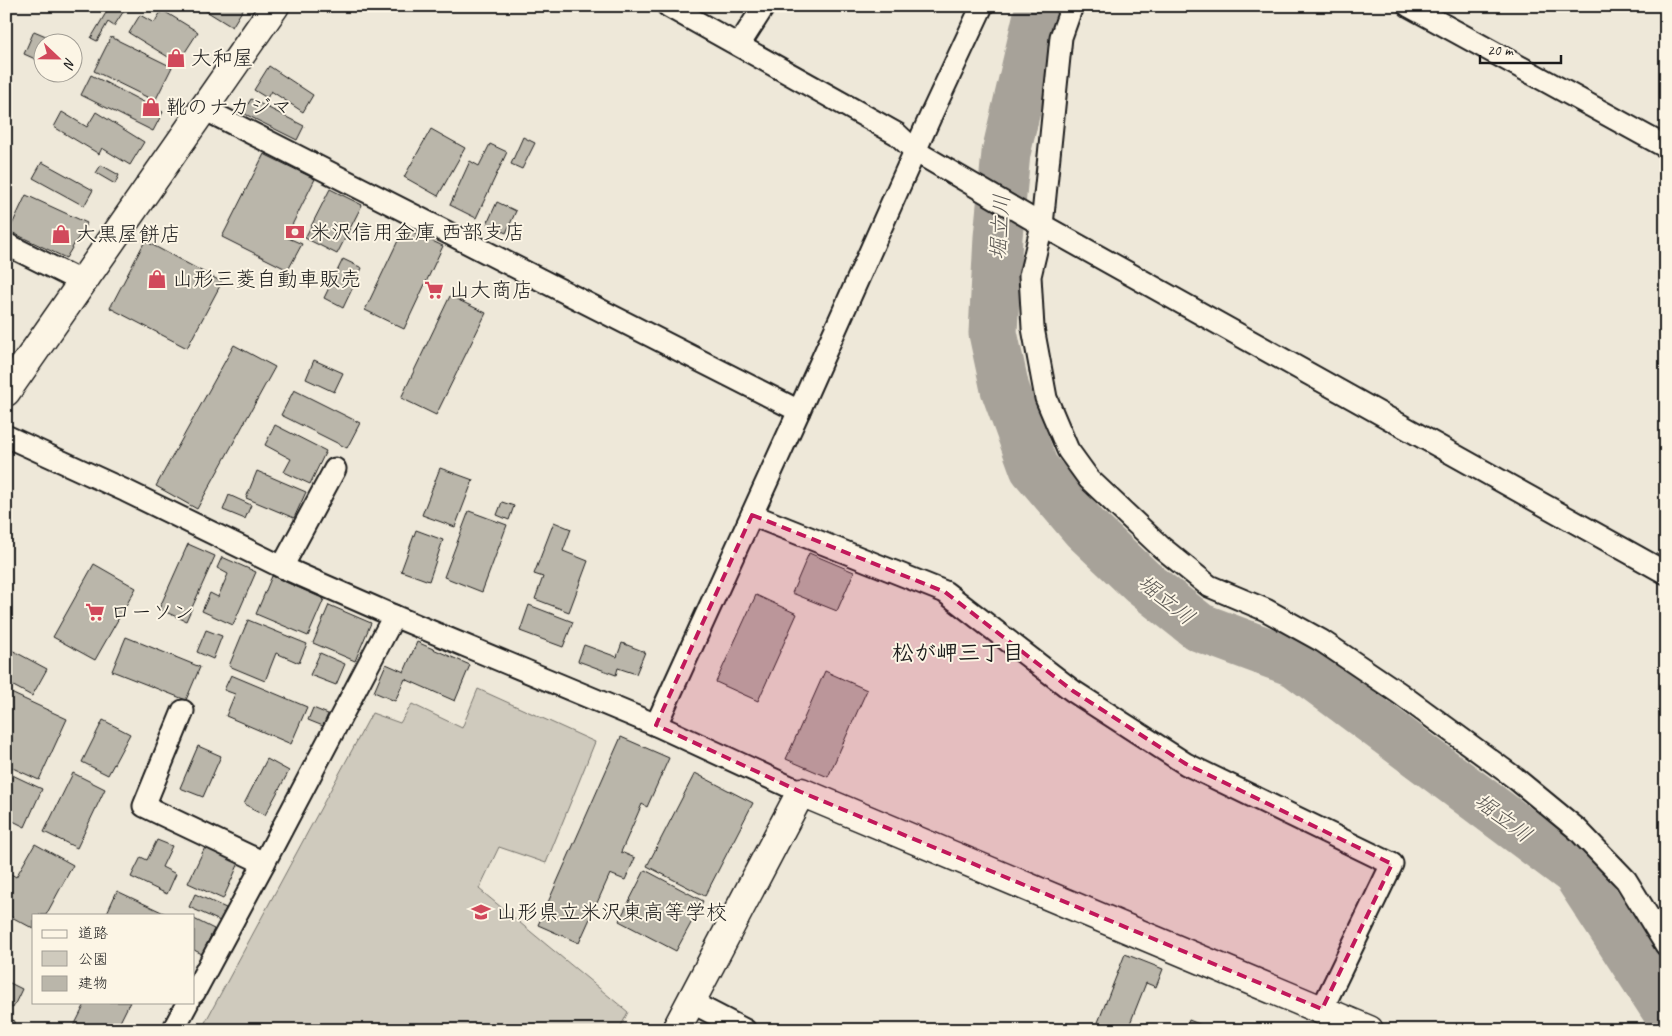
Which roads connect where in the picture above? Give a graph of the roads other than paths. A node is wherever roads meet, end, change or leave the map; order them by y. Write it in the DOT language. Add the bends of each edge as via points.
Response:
graph roads {
  1 [pos="275,6"];
  2 [pos="668,6"];
  3 [pos="764,6"];
  4 [pos="982,6"];
  5 [pos="1072,6"];
  6 [pos="1409,6"];
  7 [pos="740,45"];
  8 [pos="204,109"];
  9 [pos="1666,147"];
  10 [pos="915,151"];
  11 [pos="1033,220"];
  12 [pos="6,244"];
  13 [pos="82,282"];
  14 [pos="6,392"];
  15 [pos="799,411"];
  16 [pos="6,436"];
  17 [pos="335,469"];
  18 [pos="752,515"];
  19 [pos="282,567"];
  20 [pos="1666,573"];
  21 [pos="394,616"];
  22 [pos="183,711"];
  23 [pos="656,725"];
  24 [pos="801,792"];
  25 [pos="264,863"];
  26 [pos="1666,945"];
  27 [pos="195,990"];
  28 [pos="691,1002"];
  29 [pos="187,1004"];
  30 [pos="1322,1009"];
  31 [pos="174,1030"];
  32 [pos="676,1030"];
  33 [pos="745,1030"];
  34 [pos="1370,1030"];
  1 -- 8 [label="street"];
  2 -- 7 [label="street"];
  3 -- 7 [label="street"];
  4 -- 10 [label="street"];
  5 -- 11 [label="street" via="1061,37"];
  6 -- 9 [label="street"];
  7 -- 10 [label="street" via="897,134"];
  8 -- 13 [label="street"];
  8 -- 15 [label="street"];
  10 -- 11 [label="street"];
  10 -- 15 [label="street"];
  11 -- 20 [label="street"];
  11 -- 26 [label="street" via="1030,276 1035,337 1046,398 1068,450 1089,479 1161,547 1210,586 1266,610 1322,641 1522,784 1577,829 1626,880"];
  12 -- 13 [label="street"];
  13 -- 14 [label="street"];
  15 -- 18 [label="street"];
  16 -- 19 [label="street"];
  17 -- 19 [label="street"];
  18 -- 23 [label="street"];
  18 -- 30 [label="street" via="945,592 1073,691 1186,764 1392,864"];
  19 -- 21 [label="street"];
  21 -- 23 [label="street"];
  21 -- 25 [label="street"];
  22 -- 25 [label="street" via="144,806"];
  23 -- 24 [label="street"];
  24 -- 28 [label="street"];
  24 -- 30 [label="street"];
  25 -- 27 [label="street"];
  28 -- 32 [label="street"];
  28 -- 33 [label="street"];
  29 -- 31 [label="street"];
  30 -- 34 [label="street"];
}
